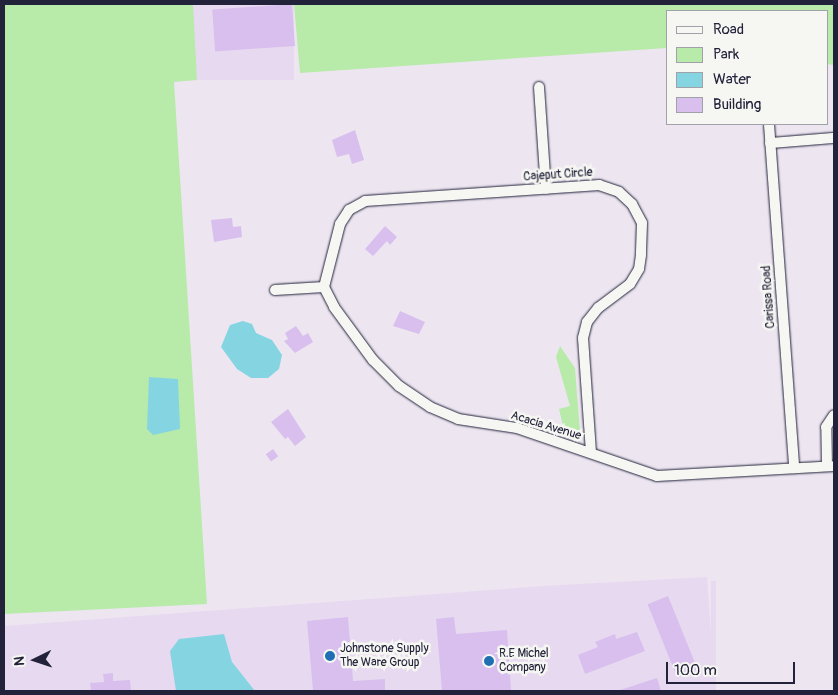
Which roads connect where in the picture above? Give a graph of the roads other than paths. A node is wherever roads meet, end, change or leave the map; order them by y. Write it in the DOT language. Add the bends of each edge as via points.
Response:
graph roads {
  1 [pos="539,87"];
  2 [pos="769,125"];
  3 [pos="834,138"];
  4 [pos="770,143"];
  5 [pos="546,188"];
  6 [pos="324,287"];
  7 [pos="275,290"];
  8 [pos="834,415"];
  9 [pos="591,453"];
  10 [pos="830,466"];
  11 [pos="794,468"];
  1 -- 5 [label="street"];
  2 -- 4 [label="street, Carissa Road"];
  3 -- 4 [label="street"];
  4 -- 11 [label="street, Carissa Road"];
  5 -- 6 [label="street, Cajeput Circle" via="365,201 350,210 340,224"];
  5 -- 9 [label="street, Cajeput Circle" via="599,185 618,192 632,204 642,223 639,269 630,284 598,308 586,322 583,338"];
  6 -- 7 [label="street"];
  6 -- 9 [label="street, Acacia Avenue" via="334,307 373,360 399,386 430,407 458,419 517,428"];
  8 -- 10 [label="street" via="826,427"];
  9 -- 11 [label="street, Acacia Avenue" via="657,476"];
  10 -- 11 [label="street, Acacia Avenue"];
}
